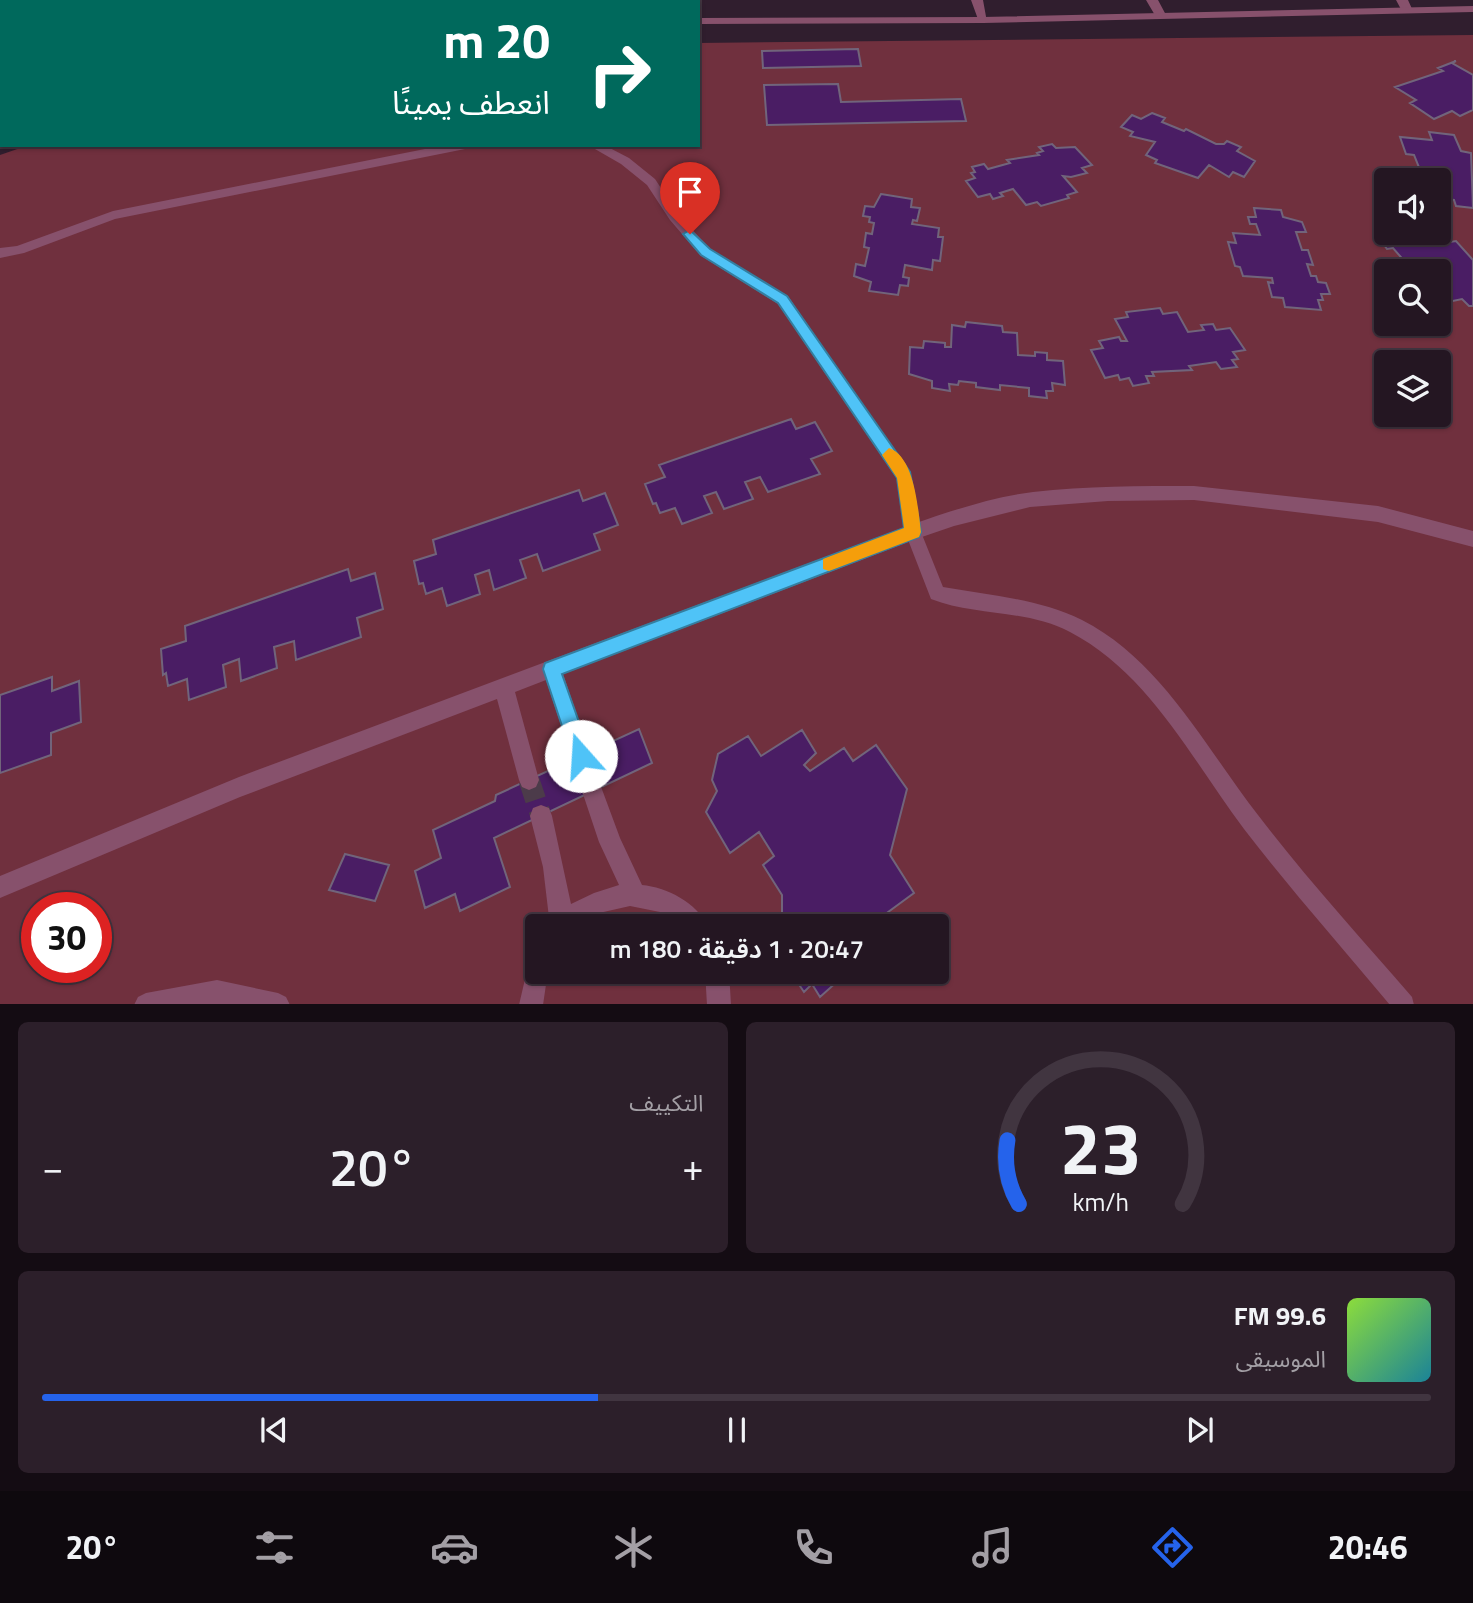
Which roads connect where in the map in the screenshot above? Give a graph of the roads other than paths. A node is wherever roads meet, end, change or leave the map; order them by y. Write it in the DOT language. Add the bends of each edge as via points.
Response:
graph roads {
  1 [pos="977,0"];
  2 [pos="1152,0"];
  3 [pos="1405,5"];
  4 [pos="1473,9"];
  5 [pos="1160,15"];
  6 [pos="983,20"];
  7 [pos="700,21"];
  8 [pos="455,147"];
  9 [pos="598,147"];
  10 [pos="0,253"];
  11 [pos="913,532"];
  12 [pos="1473,539"];
  13 [pos="552,669"];
  14 [pos="504,688"];
  15 [pos="581,756"];
  16 [pos="529,780"];
  17 [pos="593,791"];
  18 [pos="541,816"];
  19 [pos="0,887"];
  20 [pos="635,894"];
  21 [pos="560,914"];
  22 [pos="577,914"];
  23 [pos="686,914"];
  24 [pos="535,984"];
  25 [pos="718,984"];
  26 [pos="146,1004"];
  27 [pos="278,1004"];
  28 [pos="531,1004"];
  29 [pos="719,1004"];
  30 [pos="1404,1004"];
  1 -- 6 [label="street"];
  2 -- 5 [label="street"];
  3 -- 4 [label="street"];
  3 -- 5 [label="street"];
  5 -- 6 [label="street"];
  6 -- 7 [label="street"];
  8 -- 10 [label="lane" via="113,215"];
  9 -- 11 [label="lane" via="651,182 705,252 783,300 904,477"];
  11 -- 12 [label="street" via="1030,500 1194,493 1378,514"];
  11 -- 13 [label="street"];
  11 -- 30 [label="lane" via="937,594 1075,626 1114,650 1163,704 1252,823"];
  13 -- 14 [label="street"];
  13 -- 15 [label="street"];
  14 -- 16 [label="street"];
  14 -- 19 [label="street" via="239,787"];
  17 -- 20 [label="street" via="610,842"];
  18 -- 21 [label="street"];
  20 -- 22 [label="street" via="597,900"];
  20 -- 23 [label="street" via="657,897"];
  24 -- 28 [label="street"];
  25 -- 29 [label="street"];
  26 -- 27 [label="street" via="217,992"];
}
